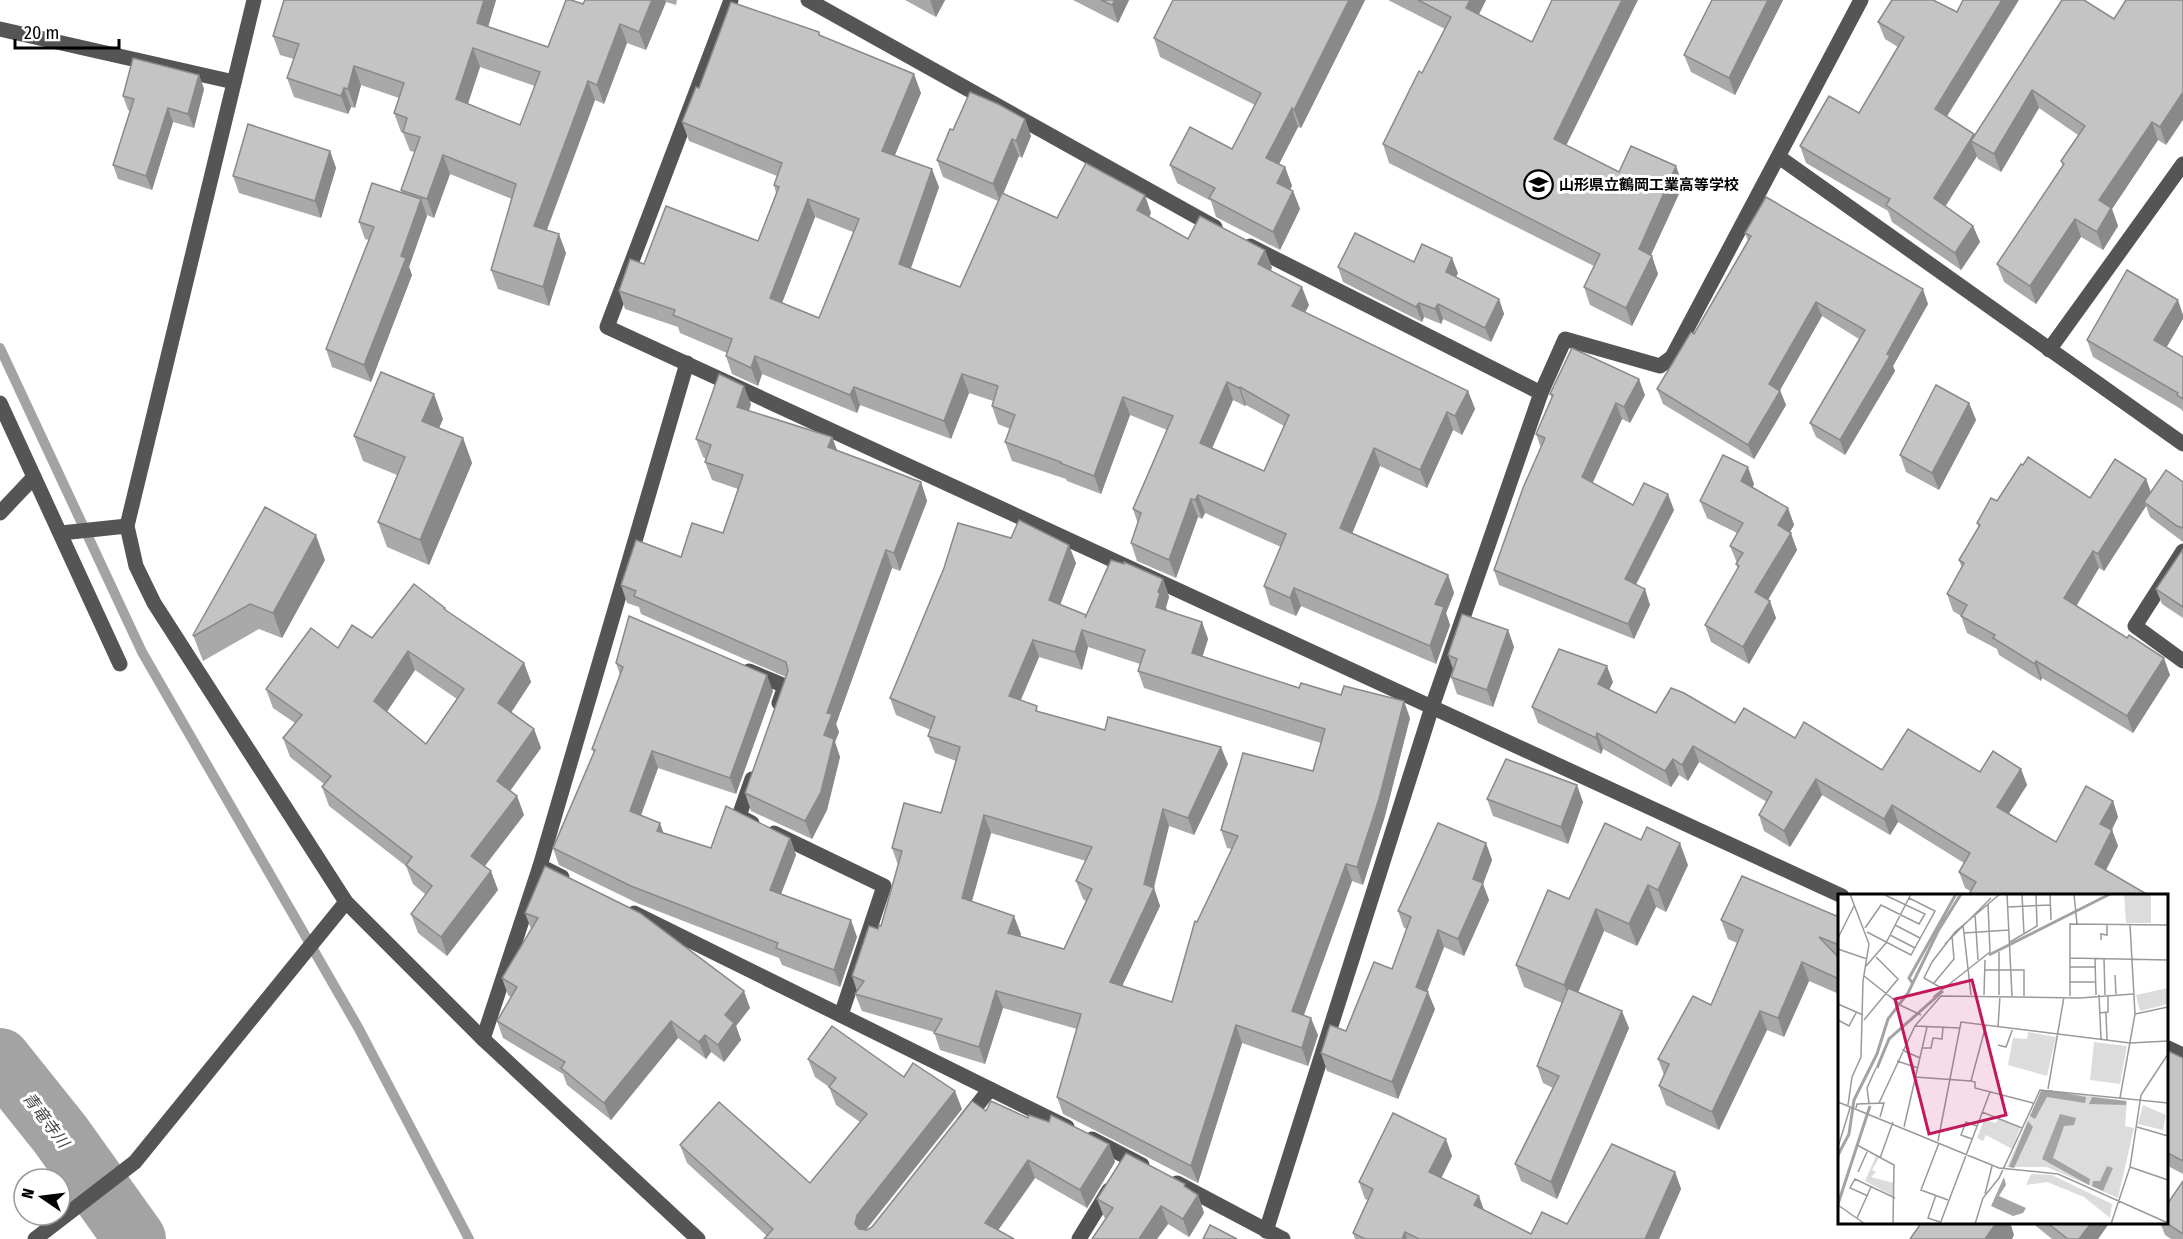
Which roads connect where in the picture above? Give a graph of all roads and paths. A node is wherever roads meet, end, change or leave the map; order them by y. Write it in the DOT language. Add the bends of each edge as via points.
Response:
graph roads {
  1 [pos="254,0"];
  2 [pos="731,0"];
  3 [pos="808,0"];
  4 [pos="1861,0"];
  5 [pos="0,29"];
  6 [pos="234,82"];
  7 [pos="1779,157"];
  8 [pos="2183,164"];
  9 [pos="2049,350"];
  10 [pos="687,363"];
  11 [pos="1541,393"];
  12 [pos="0,403"];
  13 [pos="2183,444"];
  14 [pos="34,477"];
  15 [pos="0,513"];
  16 [pos="127,526"];
  17 [pos="61,533"];
  18 [pos="2183,551"];
  19 [pos="2183,661"];
  20 [pos="732,663"];
  21 [pos="120,664"];
  22 [pos="1432,707"];
  23 [pos="774,718"];
  24 [pos="758,762"];
  25 [pos="540,866"];
  26 [pos="572,882"];
  27 [pos="1838,894"];
  28 [pos="346,902"];
  29 [pos="615,903"];
  30 [pos="841,1015"];
  31 [pos="483,1039"];
  32 [pos="2168,1048"];
  33 [pos="2183,1055"];
  34 [pos="990,1089"];
  35 [pos="953,1136"];
  36 [pos="1123,1168"];
  37 [pos="1266,1231"];
  38 [pos="35,1239"];
  39 [pos="698,1239"];
  40 [pos="1079,1239"];
  41 [pos="1283,1239"];
  1 -- 6 [label="street"];
  2 -- 10 [label="street" via="607,327"];
  3 -- 11 [label="street" via="1231,236"];
  4 -- 7 [label="street"];
  5 -- 6 [label="street"];
  6 -- 16 [label="street"];
  7 -- 9 [label="street"];
  7 -- 11 [label="street" via="1672,357 1660,366 1565,339"];
  8 -- 9 [label="street"];
  9 -- 13 [label="street"];
  10 -- 22 [label="street"];
  10 -- 25 [label="street" via="619,615"];
  11 -- 22 [label="street"];
  12 -- 14 [label="street"];
  14 -- 15 [label="street"];
  14 -- 17 [label="street"];
  16 -- 17 [label="street"];
  16 -- 28 [label="street" via="136,566 154,603"];
  17 -- 21 [label="street"];
  18 -- 19 [label="street" via="2135,626"];
  20 -- 23 [label="street" via="785,686"];
  22 -- 27 [label="street"];
  22 -- 37 [label="street"];
  24 -- 30 [label="street" via="739,816 884,886"];
  25 -- 26 [label="street"];
  25 -- 31 [label="street"];
  28 -- 31 [label="street"];
  28 -- 38 [label="street" via="135,1162"];
  29 -- 30 [label="street"];
  30 -- 34 [label="street"];
  31 -- 39 [label="street"];
  32 -- 33 [label="street"];
  34 -- 35 [label="street"];
  34 -- 36 [label="street"];
  36 -- 37 [label="street" via="1156,1172"];
  36 -- 40 [label="street"];
  37 -- 41 [label="street"];
}
